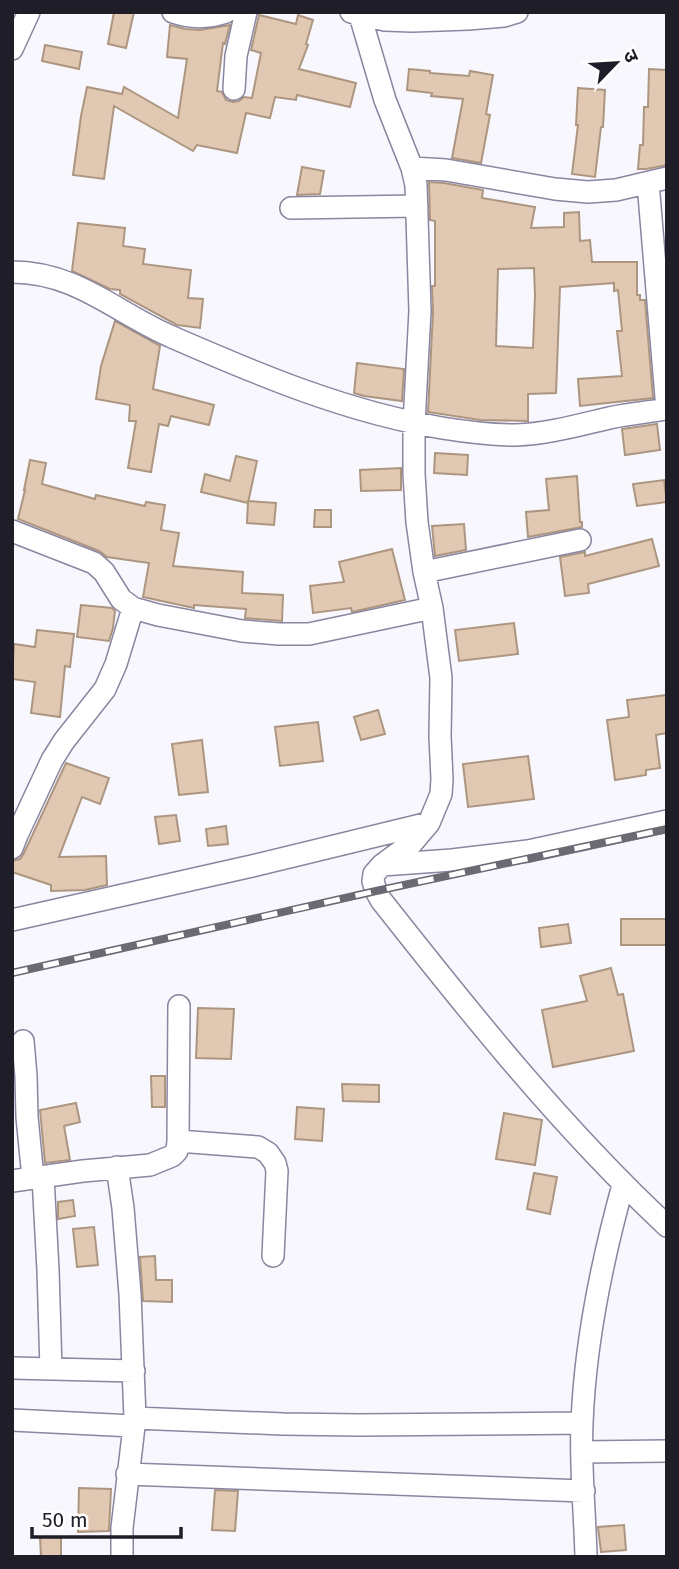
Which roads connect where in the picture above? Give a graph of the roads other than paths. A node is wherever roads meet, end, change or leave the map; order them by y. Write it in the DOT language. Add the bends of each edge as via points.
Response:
graph roads {
  1 [pos="29,12"];
  2 [pos="173,12"];
  3 [pos="226,12"];
  4 [pos="246,12"];
  5 [pos="517,12"];
  6 [pos="356,13"];
  7 [pos="12,49"];
  8 [pos="234,89"];
  9 [pos="412,168"];
  10 [pos="657,180"];
  11 [pos="418,205"];
  12 [pos="291,208"];
  13 [pos="12,272"];
  14 [pos="667,409"];
  15 [pos="414,423"];
  16 [pos="12,531"];
  17 [pos="580,540"];
  18 [pos="424,572"];
  19 [pos="133,608"];
  20 [pos="432,608"];
  21 [pos="667,821"];
  22 [pos="429,823"];
  23 [pos="12,848"];
  24 [pos="382,864"];
  25 [pos="12,920"];
  26 [pos="179,1006"];
  27 [pos="23,1041"];
  28 [pos="20,1119"];
  29 [pos="178,1141"];
  30 [pos="117,1167"];
  31 [pos="29,1179"];
  32 [pos="623,1185"];
  33 [pos="667,1226"];
  34 [pos="273,1256"];
  35 [pos="12,1367"];
  36 [pos="51,1369"];
  37 [pos="134,1371"];
  38 [pos="12,1420"];
  39 [pos="134,1422"];
  40 [pos="582,1423"];
  41 [pos="667,1451"];
  42 [pos="582,1452"];
  43 [pos="127,1474"];
  44 [pos="584,1491"];
  45 [pos="122,1557"];
  46 [pos="586,1557"];
  1 -- 7 [label="street"];
  2 -- 3 [label="street" via="197,17"];
  4 -- 8 [label="street"];
  5 -- 6 [label="street" via="412,21"];
  6 -- 9 [label="street"];
  9 -- 10 [label="street" via="588,192"];
  9 -- 11 [label="street"];
  10 -- 14 [label="street"];
  11 -- 12 [label="street"];
  11 -- 15 [label="street" via="420,311"];
  13 -- 15 [label="street" via="70,282 147,326 257,373"];
  14 -- 15 [label="street" via="519,435 484,435"];
  15 -- 18 [label="street" via="417,522"];
  16 -- 19 [label="street" via="94,563"];
  17 -- 18 [label="street"];
  18 -- 20 [label="street"];
  19 -- 20 [label="street" via="242,631 309,634"];
  19 -- 23 [label="street" via="105,689 52,760"];
  20 -- 22 [label="street" via="441,678 442,779"];
  21 -- 24 [label="street" via="528,851"];
  22 -- 24 [label="street" via="412,843"];
  22 -- 25 [label="street"];
  24 -- 32 [label="street" via="373,881 381,900 537,1092"];
  26 -- 29 [label="street"];
  27 -- 28 [label="street" via="26,1076"];
  28 -- 31 [label="street"];
  29 -- 30 [label="street" via="172,1156 150,1166"];
  29 -- 34 [label="street" via="246,1145 268,1153 277,1171"];
  30 -- 31 [label="street"];
  30 -- 37 [label="street"];
  31 -- 36 [label="street" via="48,1270"];
  32 -- 33 [label="street"];
  32 -- 40 [label="street" via="589,1347"];
  35 -- 36 [label="street"];
  36 -- 37 [label="street"];
  37 -- 39 [label="street"];
  38 -- 39 [label="street"];
  39 -- 40 [label="street"];
  39 -- 43 [label="street"];
  40 -- 42 [label="street"];
  41 -- 42 [label="street"];
  42 -- 44 [label="street"];
  43 -- 44 [label="street"];
  43 -- 45 [label="street"];
  44 -- 46 [label="street"];
}
